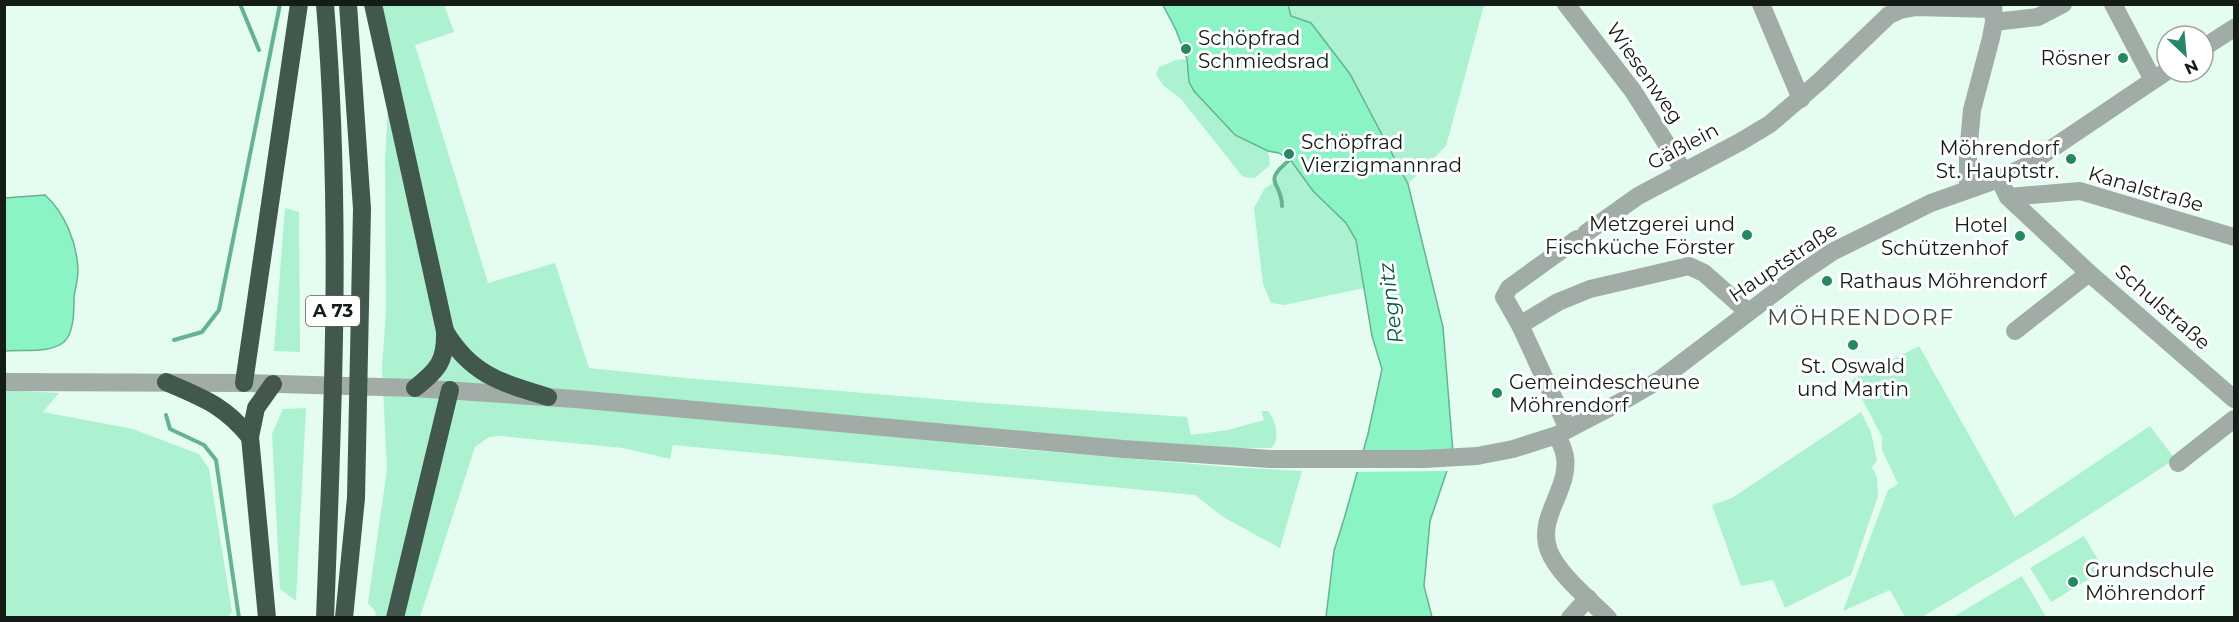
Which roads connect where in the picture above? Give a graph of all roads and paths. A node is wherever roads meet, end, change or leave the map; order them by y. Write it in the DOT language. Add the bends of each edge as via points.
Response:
graph roads {
  1 [pos="299,4"];
  2 [pos="325,4"];
  3 [pos="348,4"];
  4 [pos="373,4"];
  5 [pos="1566,4"];
  6 [pos="1761,4"];
  7 [pos="2063,4"];
  8 [pos="2114,4"];
  9 [pos="1993,12"];
  10 [pos="2235,28"];
  11 [pos="2215,40"];
  12 [pos="2155,67"];
  13 [pos="2155,78"];
  14 [pos="1801,99"];
  15 [pos="1683,170"];
  16 [pos="1999,179"];
  17 [pos="1968,189"];
  18 [pos="2008,197"];
  19 [pos="2235,237"];
  20 [pos="2089,273"];
  21 [pos="1748,312"];
  22 [pos="1520,326"];
  23 [pos="445,331"];
  24 [pos="2015,331"];
  25 [pos="4,382"];
  26 [pos="166,382"];
  27 [pos="244,383"];
  28 [pos="273,384"];
  29 [pos="416,388"];
  30 [pos="450,390"];
  31 [pos="548,397"];
  32 [pos="2235,399"];
  33 [pos="2235,419"];
  34 [pos="1562,432"];
  35 [pos="250,437"];
  36 [pos="2178,464"];
  37 [pos="1588,598"];
  38 [pos="267,618"];
  39 [pos="325,618"];
  40 [pos="344,618"];
  41 [pos="396,618"];
  42 [pos="1570,618"];
  43 [pos="1608,618"];
  1 -- 27 [label="highway"];
  2 -- 39 [label="highway, A 73" via="335,191"];
  3 -- 40 [label="highway, A 73" via="362,209 357,498"];
  4 -- 23 [label="highway"];
  5 -- 15 [label="street, Wiesenweg" via="1633,91"];
  6 -- 14 [label="street"];
  7 -- 9 [label="street, Gäßlein" via="2038,17 2008,22"];
  8 -- 12 [label="street"];
  9 -- 14 [label="street, Gäßlein" via="1916,7 1900,10 1889,15"];
  9 -- 17 [label="street" via="1972,110"];
  10 -- 11 [label="street"];
  13 -- 16 [label="street, Hauptstraße" via="2026,166"];
  14 -- 15 [label="street, Gäßlein" via="1770,124"];
  15 -- 22 [label="street, Gäßlein" via="1638,196 1506,291 1505,301"];
  16 -- 17 [label="street, Hauptstraße"];
  16 -- 18 [label="street, Schulstraße"];
  17 -- 21 [label="street, Hauptstraße" via="1832,252"];
  18 -- 19 [label="street, Kanalstraße" via="2080,191"];
  18 -- 20 [label="street, Schulstraße"];
  20 -- 24 [label="street, Schulstraße"];
  20 -- 32 [label="street, Schulstraße"];
  21 -- 22 [label="street" via="1711,278 1689,266 1590,289 1558,302"];
  21 -- 34 [label="street, Hauptstraße" via="1661,379"];
  22 -- 34 [label="street, Gäßlein"];
  23 -- 29 [label="highway" via="442,359 431,376"];
  23 -- 31 [label="highway" via="464,358 478,369"];
  25 -- 26 [label="street, Hauptstraße"];
  26 -- 27 [label="street, Hauptstraße"];
  26 -- 35 [label="highway" via="214,404"];
  27 -- 28 [label="street, Hauptstraße"];
  28 -- 29 [label="street, Hauptstraße"];
  28 -- 35 [label="highway" via="256,408"];
  29 -- 30 [label="street, Hauptstraße"];
  30 -- 31 [label="street, Hauptstraße"];
  30 -- 41 [label="highway"];
  31 -- 34 [label="street, Hauptstraße" via="1123,449 1302,459 1453,459 1513,450"];
  33 -- 36 [label="street"];
  34 -- 37 [label="street, Gäßlein" via="1564,476 1545,529 1546,540 1558,566"];
  35 -- 38 [label="highway"];
  37 -- 42 [label="street"];
  37 -- 43 [label="street, Gäßlein"];
}
